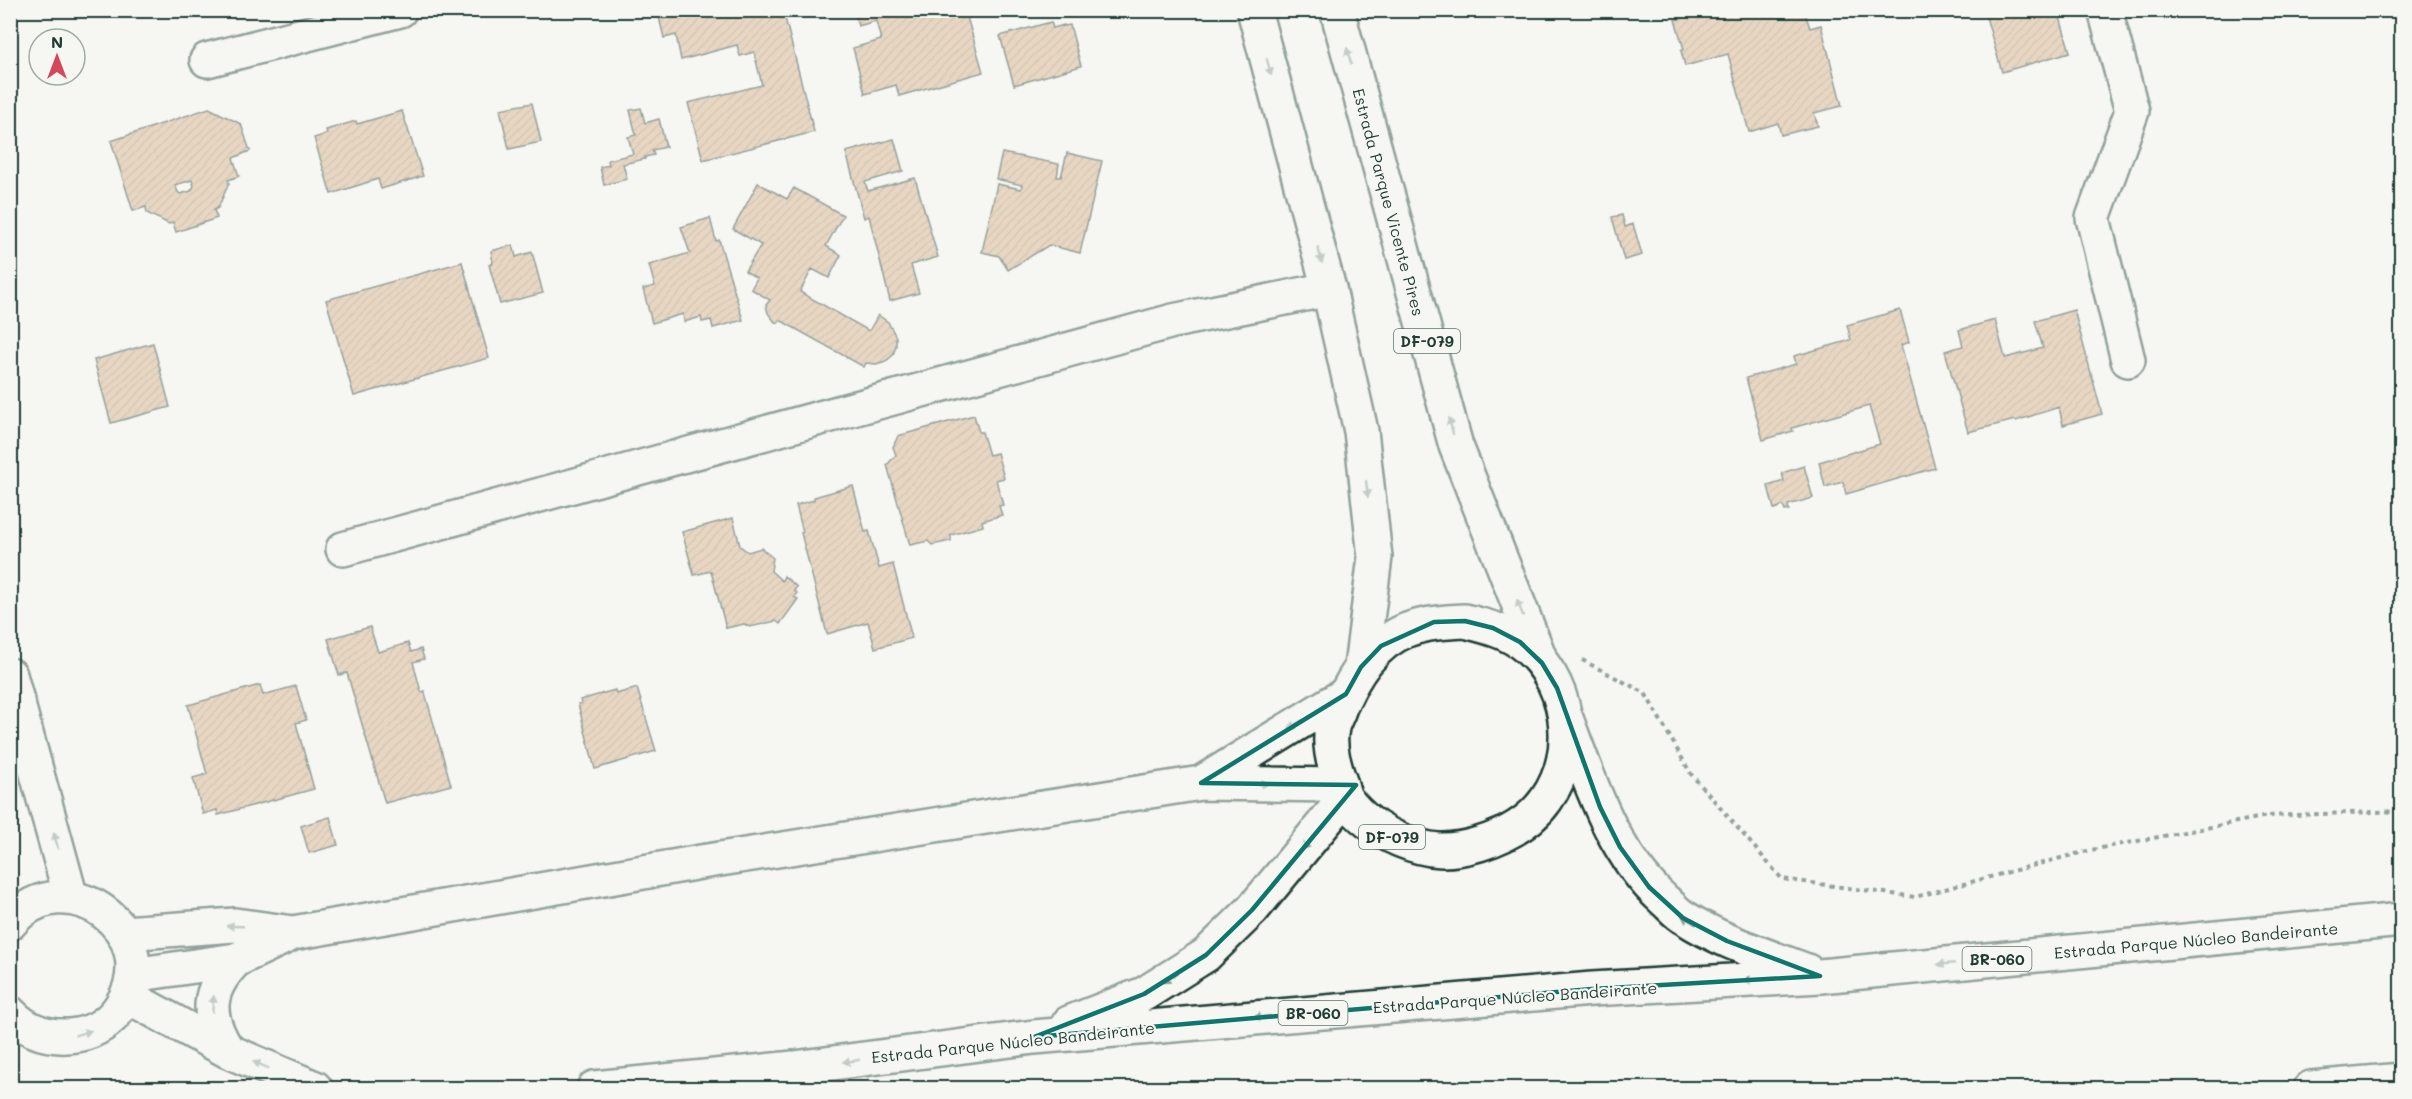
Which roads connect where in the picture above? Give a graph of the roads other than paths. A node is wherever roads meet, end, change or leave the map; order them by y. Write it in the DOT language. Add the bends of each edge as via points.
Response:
graph roads {
  1 [pos="400,10"];
  2 [pos="1254,10"];
  3 [pos="1337,10"];
  4 [pos="2105,10"];
  5 [pos="207,60"];
  6 [pos="1329,289"];
  7 [pos="2127,360"];
  8 [pos="343,549"];
  9 [pos="1542,663"];
  10 [pos="10,675"];
  11 [pos="1353,681"];
  12 [pos="1565,716"];
  13 [pos="1201,783"];
  14 [pos="1343,792"];
  15 [pos="71,898"];
  16 [pos="2402,920"];
  17 [pos="10,922"];
  18 [pos="124,933"];
  19 [pos="293,933"];
  20 [pos="236,960"];
  21 [pos="1820,976"];
  22 [pos="130,986"];
  23 [pos="10,1013"];
  24 [pos="1034,1036"];
  25 [pos="228,1051"];
  26 [pos="794,1068"];
  27 [pos="2402,1080"];
  28 [pos="315,1089"];
  29 [pos="594,1089"];
  30 [pos="744,1089"];
  31 [pos="2311,1089"];
  1 -- 5 [label="main road"];
  2 -- 6 [label="main road, Estrada Parque Vicente Pires / DF-079, one-way"];
  9 -- 3 [label="main road, Estrada Parque Vicente Pires / DF-079, one-way" via="1456,446"];
  4 -- 7 [label="main road" via="2132,111 2093,218"];
  6 -- 8 [label="main road" via="1173,321"];
  6 -- 11 [label="main road, Estrada Parque Vicente Pires / DF-079, one-way" via="1360,430 1375,557"];
  9 -- 11 [label="main road, Estrada Parque Vicente Pires / DF-079" via="1520,642 1493,628 1465,621 1434,622 1406,631 1381,646"];
  9 -- 12 [label="main road, Estrada Parque Vicente Pires / DF-079" via="1557,688"];
  15 -- 10 [label="main road, one-way"];
  11 -- 13 [label="main road, one-way"];
  11 -- 14 [label="main road, Estrada Parque Vicente Pires / DF-079" via="1331,729 1333,764"];
  12 -- 14 [label="main road, Estrada Parque Vicente Pires / DF-079" via="1567,746 1560,774 1546,800 1525,822 1500,838 1447,851 1419,848 1368,822"];
  21 -- 12 [label="main road, one-way" via="1726,941 1683,918 1649,887 1610,827"];
  13 -- 14 [label="main road, one-way"];
  13 -- 19 [label="main road" via="701,862"];
  14 -- 24 [label="main road, one-way" via="1252,910 1206,955 1144,994"];
  15 -- 17 [label="main road" via="33,905"];
  15 -- 18 [label="main road" via="92,904 111,916"];
  16 -- 21 [label="main road, Estrada Parque Núcleo Bandeirante / BR-060, one-way"];
  19 -- 18 [label="main road, one-way" via="235,925"];
  18 -- 22 [label="main road" via="132,953"];
  19 -- 20 [label="main road"];
  20 -- 22 [label="main road"];
  25 -- 20 [label="main road, one-way" via="216,1034 212,1004 215,986"];
  21 -- 24 [label="main road, Estrada Parque Núcleo Bandeirante / BR-060, one-way" via="1580,990"];
  23 -- 22 [label="main road, one-way" via="27,1028 45,1035 84,1034 102,1026 116,1012"];
  22 -- 25 [label="main road"];
  24 -- 26 [label="main road, Estrada Parque Núcleo Bandeirante / BR-060, one-way"];
  28 -- 25 [label="main road, one-way"];
  26 -- 29 [label="main road, Estrada Parque Núcleo Bandeirante / BR-060"];
  26 -- 30 [label="main road"];
  27 -- 31 [label="main road"];
}
